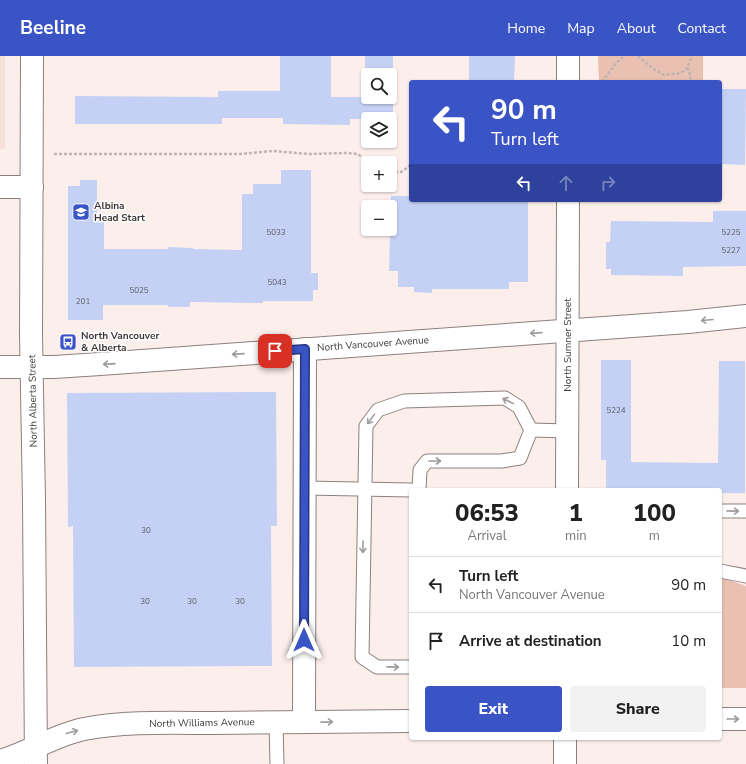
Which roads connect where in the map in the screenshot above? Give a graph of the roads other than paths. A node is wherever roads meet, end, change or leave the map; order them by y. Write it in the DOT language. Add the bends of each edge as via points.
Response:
graph roads {
  1 [pos="32,56"];
  2 [pos="568,56"];
  3 [pos="568,80"];
  4 [pos="0,187"];
  5 [pos="32,187"];
  6 [pos="568,202"];
  7 [pos="746,316"];
  8 [pos="568,331"];
  9 [pos="305,349"];
  10 [pos="0,367"];
  11 [pos="32,367"];
  12 [pos="531,430"];
  13 [pos="568,432"];
  14 [pos="305,488"];
  15 [pos="419,488"];
  16 [pos="567,488"];
  17 [pos="364,490"];
  18 [pos="409,490"];
  19 [pos="722,511"];
  20 [pos="746,511"];
  21 [pos="722,571"];
  22 [pos="746,576"];
  23 [pos="409,667"];
  24 [pos="722,719"];
  25 [pos="746,719"];
  26 [pos="409,721"];
  27 [pos="276,722"];
  28 [pos="304,722"];
  29 [pos="565,740"];
  30 [pos="36,755"];
  31 [pos="0,761"];
  32 [pos="276,764"];
  33 [pos="565,764"];
  1 -- 5 [label="street, North Alberta Street"];
  2 -- 3 [label="street"];
  4 -- 5 [label="street"];
  5 -- 11 [label="street, North Alberta Street"];
  6 -- 8 [label="street, North Sumner Street"];
  7 -- 8 [label="street, North Vancouver Avenue, one-way"];
  8 -- 9 [label="street, North Vancouver Avenue, one-way"];
  8 -- 13 [label="street, North Sumner Street"];
  9 -- 11 [label="street, North Vancouver Avenue, one-way"];
  9 -- 14 [label="street"];
  10 -- 11 [label="street, North Vancouver Avenue"];
  11 -- 30 [label="street, North Alberta Street"];
  12 -- 13 [label="lane"];
  15 -- 12 [label="lane, one-way" via="420,470 427,461 502,461 520,458"];
  12 -- 17 [label="lane, one-way" via="519,407 505,398 404,401 384,407 378,410 366,426"];
  13 -- 16 [label="street, North Sumner Street"];
  14 -- 17 [label="lane"];
  14 -- 28 [label="street"];
  17 -- 18 [label="lane"];
  17 -- 23 [label="lane, one-way" via="362,657 377,667"];
  19 -- 20 [label="lane, one-way"];
  21 -- 22 [label="lane"];
  24 -- 25 [label="street, one-way"];
  28 -- 26 [label="street, North Williams Avenue, one-way"];
  27 -- 28 [label="street, North Williams Avenue"];
  30 -- 27 [label="street, North Williams Avenue, one-way" via="61,735 102,726"];
  27 -- 32 [label="lane"];
  29 -- 33 [label="street"];
  30 -- 31 [label="street, North Williams Avenue"];
}
